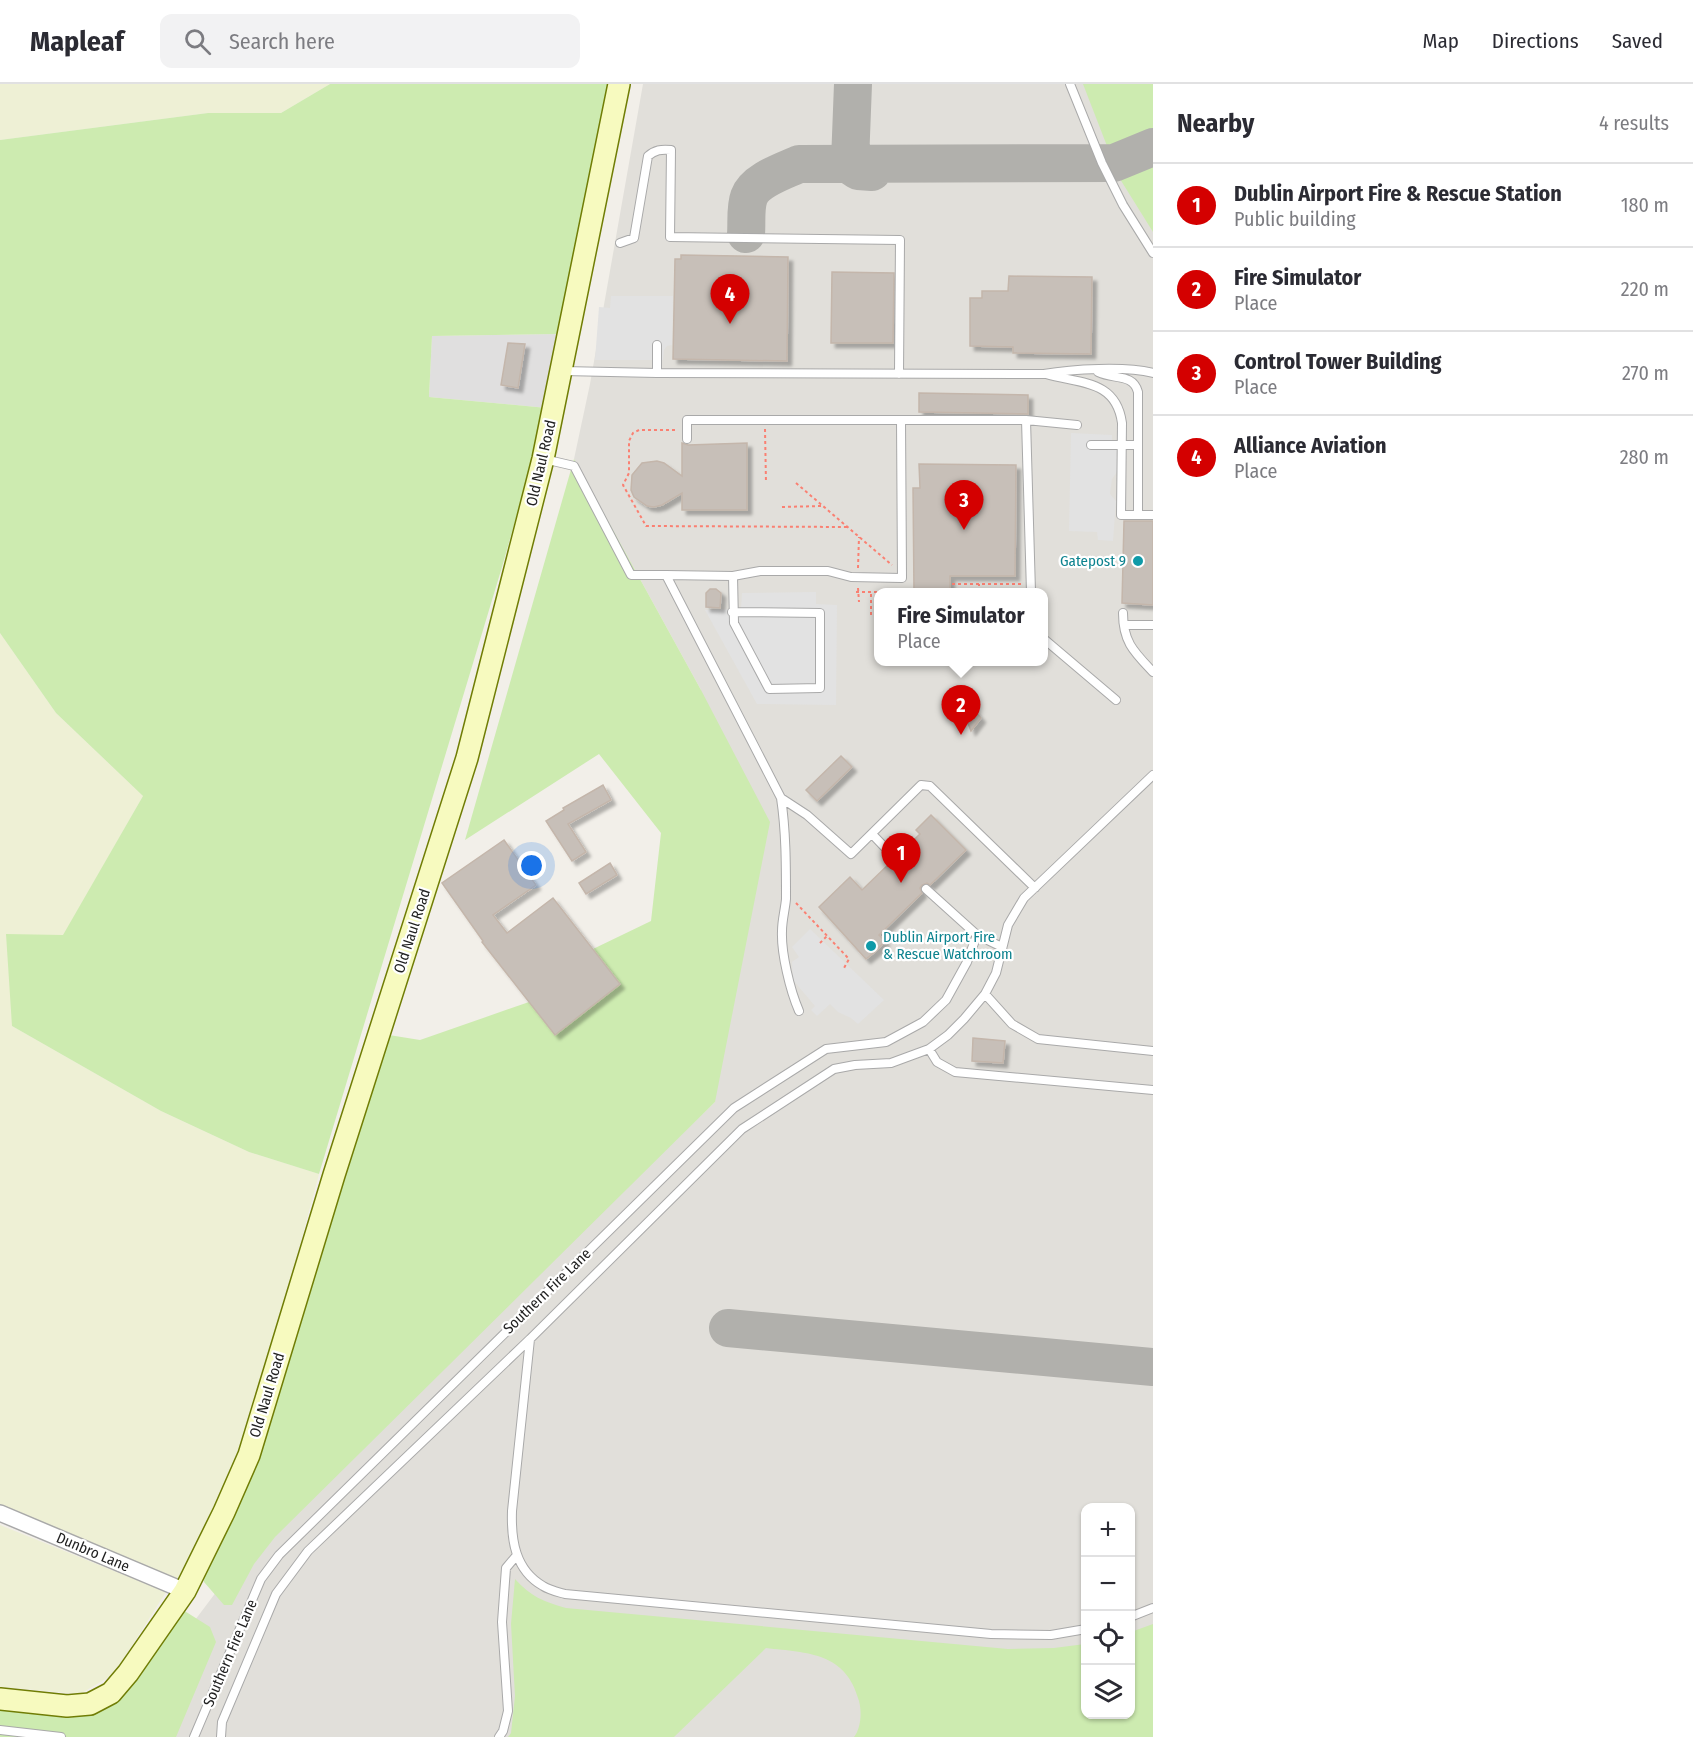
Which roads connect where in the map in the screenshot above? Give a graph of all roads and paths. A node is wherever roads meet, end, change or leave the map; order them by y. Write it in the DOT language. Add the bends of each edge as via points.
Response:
graph roads {
  1 [pos="619,84"];
  2 [pos="1070,84"];
  3 [pos="620,243"];
  4 [pos="1153,253"];
  5 [pos="657,345"];
  6 [pos="1094,370"];
  7 [pos="562,371"];
  8 [pos="657,373"];
  9 [pos="1153,373"];
  10 [pos="899,374"];
  11 [pos="1044,374"];
  12 [pos="765,420"];
  13 [pos="901,420"];
  14 [pos="1026,420"];
  15 [pos="1077,425"];
  16 [pos="687,429"];
  17 [pos="687,439"];
  18 [pos="1091,445"];
  19 [pos="1122,445"];
  20 [pos="1138,446"];
  21 [pos="543,459"];
  22 [pos="766,483"];
  23 [pos="796,483"];
  24 [pos="822,506"];
  25 [pos="782,507"];
  26 [pos="1138,515"];
  27 [pos="1153,515"];
  28 [pos="847,527"];
  29 [pos="666,575"];
  30 [pos="733,576"];
  31 [pos="902,578"];
  32 [pos="952,584"];
  33 [pos="979,584"];
  34 [pos="979,588"];
  35 [pos="1030,588"];
  36 [pos="856,592"];
  37 [pos="871,592"];
  38 [pos="732,612"];
  39 [pos="1123,613"];
  40 [pos="871,615"];
  41 [pos="1124,625"];
  42 [pos="1153,625"];
  43 [pos="1048,642"];
  44 [pos="1153,672"];
  45 [pos="1116,700"];
  46 [pos="1153,775"];
  47 [pos="781,798"];
  48 [pos="872,834"];
  49 [pos="895,858"];
  50 [pos="1035,888"];
  51 [pos="926,889"];
  52 [pos="792,900"];
  53 [pos="827,936"];
  54 [pos="977,936"];
  55 [pos="820,943"];
  56 [pos="1002,947"];
  57 [pos="844,968"];
  58 [pos="985,994"];
  59 [pos="799,1011"];
  60 [pos="929,1048"];
  61 [pos="1153,1051"];
  62 [pos="1153,1090"];
  63 [pos="530,1339"];
  64 [pos="0,1513"];
  65 [pos="517,1555"];
  66 [pos="185,1592"];
  67 [pos="1153,1608"];
  68 [pos="1135,1615"];
  69 [pos="1081,1630"];
  70 [pos="0,1700"];
  71 [pos="0,1730"];
  72 [pos="61,1737"];
  73 [pos="194,1737"];
  74 [pos="221,1737"];
  75 [pos="499,1737"];
  1 -- 7 [label="main road, Old Naul Road"];
  2 -- 4 [label="lane" via="1102,163"];
  3 -- 10 [label="lane" via="634,238 648,156 665,149 670,150 670,237 900,240"];
  5 -- 8 [label="lane"];
  6 -- 9 [label="lane"];
  6 -- 11 [label="lane"];
  6 -- 20 [label="lane" via="1136,385"];
  7 -- 8 [label="lane"];
  7 -- 21 [label="main road, Old Naul Road"];
  8 -- 10 [label="lane"];
  10 -- 11 [label="lane"];
  11 -- 19 [label="lane" via="1093,384 1110,396 1120,411"];
  12 -- 13 [label="lane"];
  12 -- 16 [label="lane" via="687,420"];
  12 -- 22 [label="path"];
  13 -- 14 [label="lane"];
  13 -- 31 [label="lane"];
  14 -- 15 [label="lane"];
  14 -- 35 [label="lane"];
  16 -- 17 [label="lane"];
  16 -- 28 [label="path" via="639,430 629,441 629,473 623,485 646,526"];
  18 -- 19 [label="lane"];
  19 -- 20 [label="lane"];
  19 -- 26 [label="lane" via="1121,515"];
  20 -- 26 [label="lane"];
  21 -- 29 [label="lane" via="574,466 631,575"];
  21 -- 66 [label="main road, Old Naul Road" via="467,758 249,1455"];
  23 -- 24 [label="path"];
  24 -- 25 [label="path"];
  24 -- 28 [label="path"];
  26 -- 27 [label="lane"];
  28 -- 31 [label="path"];
  29 -- 30 [label="lane"];
  29 -- 47 [label="lane"];
  30 -- 31 [label="lane" via="760,571 828,571 851,577"];
  30 -- 38 [label="lane"];
  32 -- 33 [label="path"];
  33 -- 34 [label="path"];
  33 -- 35 [label="path"];
  36 -- 37 [label="path"];
  37 -- 40 [label="path"];
  38 -- 38 [label="lane" via="820,613 820,688 769,688 734,623"];
  39 -- 41 [label="lane"];
  41 -- 42 [label="lane"];
  41 -- 44 [label="lane" via="1128,644"];
  43 -- 45 [label="lane"];
  46 -- 50 [label="lane"];
  47 -- 48 [label="lane" via="851,854"];
  47 -- 59 [label="lane" via="786,901 783,954"];
  48 -- 49 [label="lane"];
  48 -- 50 [label="lane" via="921,785 930,786"];
  50 -- 56 [label="lane" via="1008,925"];
  51 -- 54 [label="lane"];
  52 -- 53 [label="path"];
  53 -- 55 [label="path"];
  53 -- 57 [label="path" via="849,959"];
  54 -- 56 [label="lane"];
  54 -- 73 [label="lane, Southern Fire Lane" via="946,1000 923,1022 886,1042 826,1049 734,1108 279,1555 261,1579"];
  56 -- 58 [label="lane" via="996,974"];
  58 -- 60 [label="lane" via="964,1020"];
  58 -- 61 [label="lane" via="1012,1024 1038,1039"];
  60 -- 62 [label="lane" via="937,1062 955,1072"];
  60 -- 63 [label="lane" via="891,1062 834,1069 742,1129"];
  63 -- 65 [label="lane" via="512,1511 511,1534"];
  63 -- 74 [label="lane" via="308,1551 276,1594 222,1722"];
  64 -- 66 [label="street, Dunbro Lane"];
  65 -- 69 [label="lane" via="528,1575 544,1587 566,1594 991,1634 1051,1635"];
  65 -- 75 [label="lane" via="506,1568 502,1622 508,1711"];
  66 -- 70 [label="main road, Old Naul Road" via="111,1693 90,1704 67,1706"];
  67 -- 68 [label="lane"];
  71 -- 72 [label="lane"];
}
